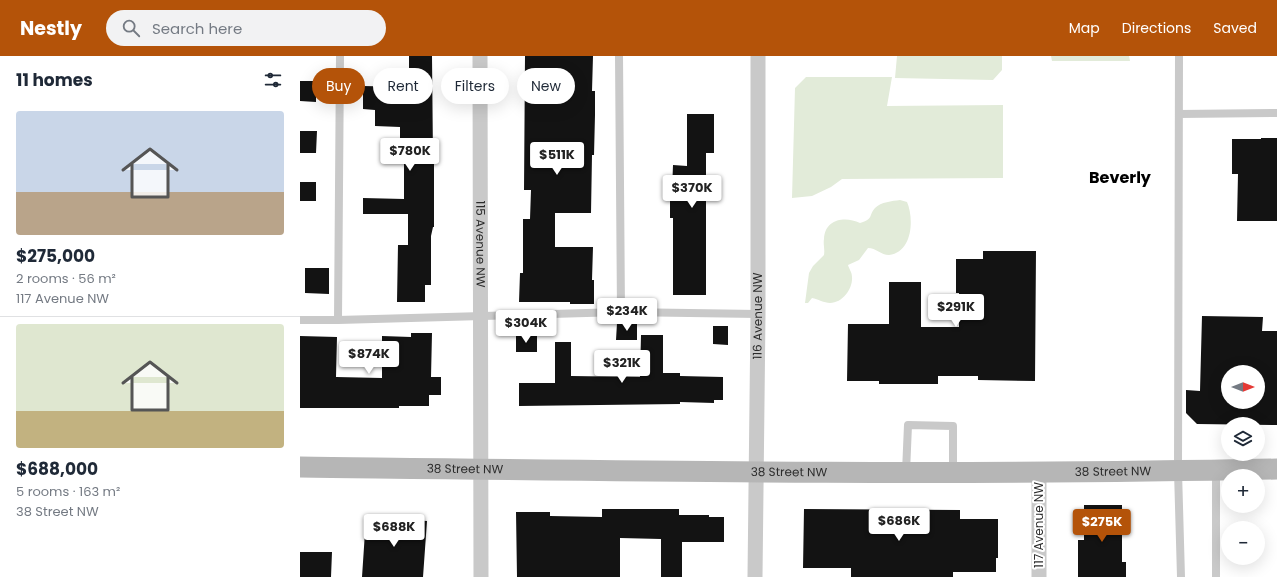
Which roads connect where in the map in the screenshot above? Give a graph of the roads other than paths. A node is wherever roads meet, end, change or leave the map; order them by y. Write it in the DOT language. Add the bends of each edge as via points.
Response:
graph roads {
  1 [pos="340,56"];
  2 [pos="480,56"];
  3 [pos="619,56"];
  4 [pos="758,56"];
  5 [pos="1179,56"];
  6 [pos="1277,113"];
  7 [pos="1179,114"];
  8 [pos="621,312"];
  9 [pos="758,314"];
  10 [pos="480,316"];
  11 [pos="300,320"];
  12 [pos="338,320"];
  13 [pos="300,467"];
  14 [pos="481,469"];
  15 [pos="1277,469"];
  16 [pos="1216,470"];
  17 [pos="1178,471"];
  18 [pos="757,472"];
  19 [pos="906,472"];
  20 [pos="953,473"];
  21 [pos="1039,473"];
  22 [pos="481,577"];
  23 [pos="755,577"];
  24 [pos="1039,577"];
  25 [pos="1181,577"];
  26 [pos="1216,577"];
  1 -- 12 [label="lane"];
  2 -- 10 [label="street, 115 Avenue NW"];
  3 -- 8 [label="lane"];
  4 -- 9 [label="street, 116 Avenue NW"];
  5 -- 7 [label="lane"];
  6 -- 7 [label="lane"];
  7 -- 17 [label="lane"];
  8 -- 9 [label="lane"];
  8 -- 10 [label="lane"];
  9 -- 18 [label="street, 116 Avenue NW"];
  10 -- 12 [label="lane"];
  10 -- 14 [label="street, 115 Avenue NW"];
  11 -- 12 [label="lane"];
  13 -- 14 [label="street, 38 Street NW"];
  14 -- 18 [label="street, 38 Street NW"];
  14 -- 22 [label="street, 115 Avenue NW"];
  15 -- 16 [label="street, 38 Street NW"];
  16 -- 17 [label="street, 38 Street NW"];
  16 -- 26 [label="lane"];
  17 -- 21 [label="street, 38 Street NW"];
  17 -- 25 [label="lane"];
  18 -- 19 [label="street, 38 Street NW"];
  18 -- 23 [label="street, 116 Avenue NW"];
  19 -- 20 [label="street, 38 Street NW"];
  19 -- 20 [label="lane" via="908,426 953,426"];
  20 -- 21 [label="street, 38 Street NW"];
  21 -- 24 [label="street, 117 Avenue NW"];
}
